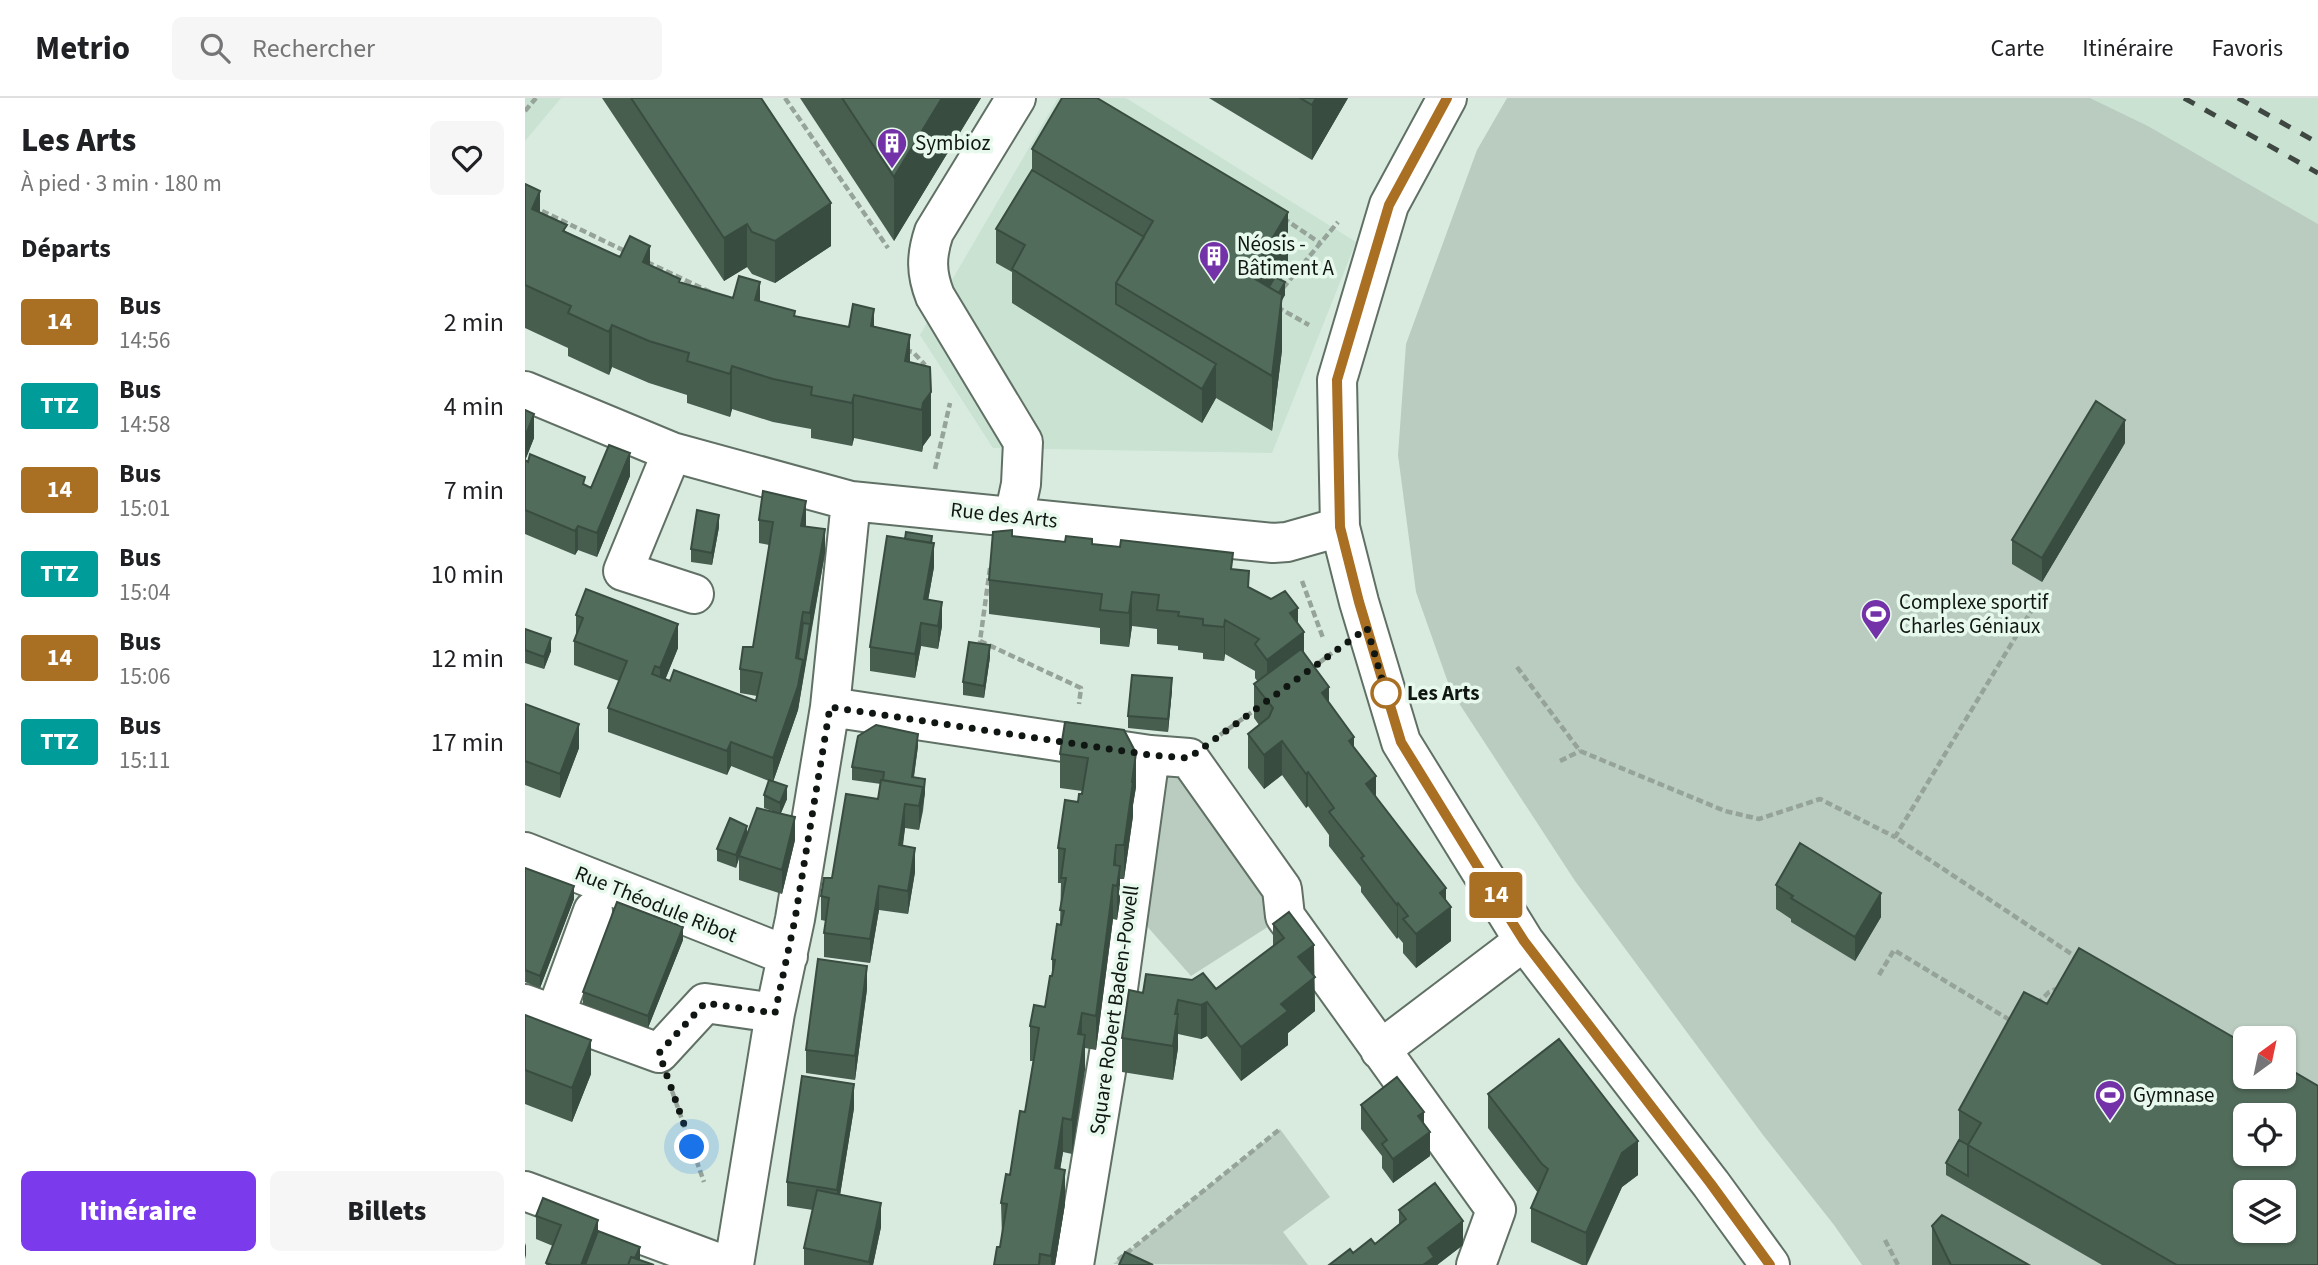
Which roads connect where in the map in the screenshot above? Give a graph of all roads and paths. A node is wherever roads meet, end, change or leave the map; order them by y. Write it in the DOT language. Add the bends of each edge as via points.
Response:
graph roads {
  1 [pos="536,98"];
  2 [pos="785,98"];
  3 [pos="1016,98"];
  4 [pos="1447,98"];
  5 [pos="525,111"];
  6 [pos="542,211"];
  7 [pos="1273,211"];
  8 [pos="1346,212"];
  9 [pos="1320,243"];
  10 [pos="927,276"];
  11 [pos="1280,291"];
  12 [pos="723,298"];
  13 [pos="1277,307"];
  14 [pos="1313,327"];
  15 [pos="901,349"];
  16 [pos="928,370"];
  17 [pos="525,391"];
  18 [pos="951,396"];
  19 [pos="672,452"];
  20 [pos="851,501"];
  21 [pos="926,508"];
  22 [pos="1006,516"];
  23 [pos="1340,527"];
  24 [pos="694,594"];
  25 [pos="2039,598"];
  26 [pos="1367,628"];
  27 [pos="1517,667"];
  28 [pos="1308,671"];
  29 [pos="1264,703"];
  30 [pos="830,707"];
  31 [pos="1074,744"];
  32 [pos="1580,751"];
  33 [pos="1150,755"];
  34 [pos="1189,758"];
  35 [pos="1560,761"];
  36 [pos="1895,837"];
  37 [pos="525,852"];
  38 [pos="593,911"];
  39 [pos="1524,941"];
  40 [pos="788,956"];
  41 [pos="2088,965"];
  42 [pos="1879,975"];
  43 [pos="2062,987"];
  44 [pos="2033,1008"];
  45 [pos="540,1009"];
  46 [pos="775,1013"];
  47 [pos="2013,1031"];
  48 [pos="1380,1050"];
  49 [pos="659,1053"];
  50 [pos="1280,1129"];
  51 [pos="706,1190"];
  52 [pos="525,1191"];
  53 [pos="1885,1240"];
  54 [pos="1113,1264"];
  55 [pos="724,1265"];
  56 [pos="734,1265"];
  57 [pos="1074,1265"];
  58 [pos="1476,1265"];
  59 [pos="1770,1265"];
  60 [pos="1898,1265"];
  1 -- 5 [label="path"];
  2 -- 10 [label="path" via="895,259"];
  3 -- 10 [label="street" via="934,232 927,252"];
  4 -- 23 [label="street" via="1389,205 1337,380"];
  6 -- 12 [label="path"];
  7 -- 9 [label="path"];
  8 -- 9 [label="path"];
  9 -- 11 [label="path"];
  10 -- 22 [label="street" via="1023,442 1021,484"];
  13 -- 14 [label="path"];
  15 -- 16 [label="path" via="913,352"];
  17 -- 19 [label="street, Rue des Arts"];
  18 -- 21 [label="path"];
  19 -- 20 [label="street, Rue des Arts"];
  19 -- 24 [label="street" via="623,572"];
  20 -- 21 [label="street, Rue des Arts"];
  20 -- 30 [label="street"];
  21 -- 22 [label="street, Rue des Arts"];
  22 -- 23 [label="street, Rue des Arts" via="1273,543"];
  22 -- 31 [label="path" via="980,641 1081,688"];
  23 -- 26 [label="street"];
  25 -- 36 [label="path"];
  26 -- 28 [label="path"];
  26 -- 39 [label="street" via="1401,742"];
  27 -- 32 [label="path"];
  29 -- 34 [label="path"];
  30 -- 31 [label="street"];
  30 -- 40 [label="street"];
  31 -- 33 [label="street"];
  32 -- 35 [label="path"];
  32 -- 36 [label="path" via="1724,811 1759,819 1820,799"];
  33 -- 34 [label="street"];
  33 -- 57 [label="street, Square Robert Baden-Powell"];
  34 -- 48 [label="street" via="1282,889 1285,916"];
  36 -- 41 [label="path"];
  37 -- 40 [label="street, Rue Théodule Ribot"];
  38 -- 45 [label="street"];
  39 -- 48 [label="street"];
  39 -- 59 [label="street"];
  40 -- 46 [label="street"];
  42 -- 47 [label="path" via="1893,950 2017,1024"];
  43 -- 44 [label="path" via="2049,992"];
  45 -- 49 [label="street"];
  46 -- 49 [label="street" via="705,1003"];
  46 -- 56 [label="street"];
  48 -- 58 [label="street" via="1496,1210"];
  49 -- 51 [label="path"];
  50 -- 54 [label="path"];
  52 -- 55 [label="street"];
  53 -- 60 [label="path"];
}
